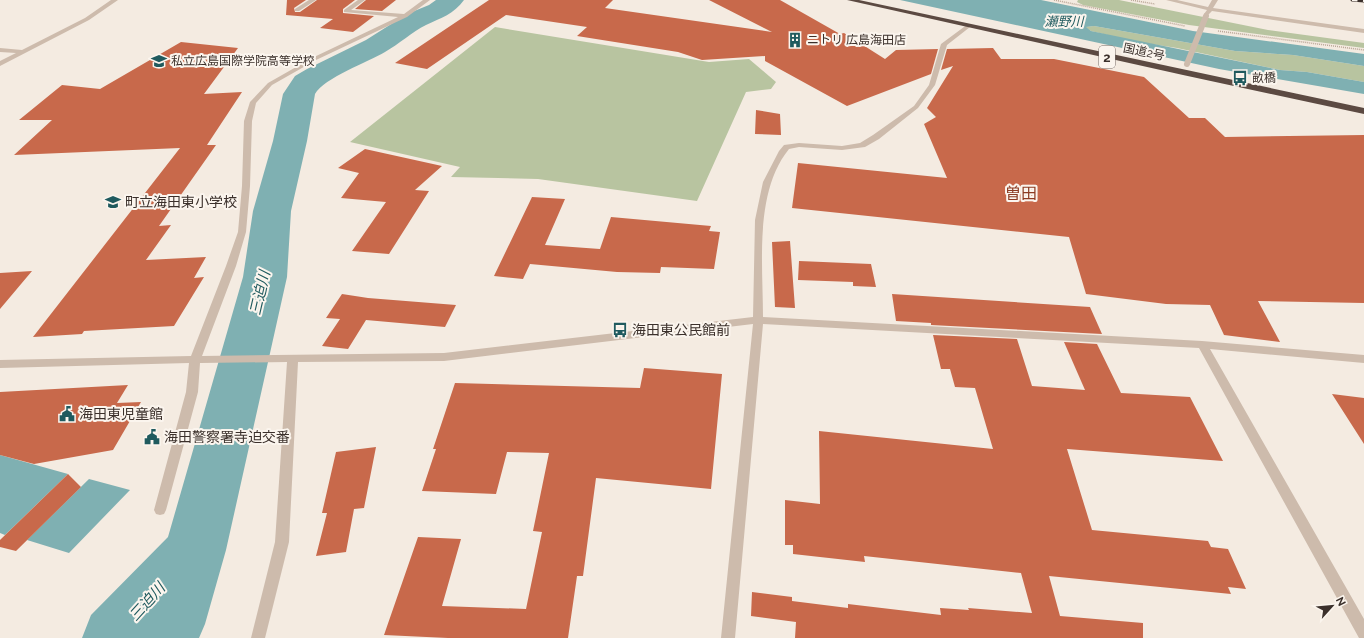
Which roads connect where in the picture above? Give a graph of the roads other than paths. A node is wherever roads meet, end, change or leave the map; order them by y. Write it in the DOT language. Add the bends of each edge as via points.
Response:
graph roads {
  1 [pos="114,0"];
  2 [pos="313,0"];
  3 [pos="362,0"];
  4 [pos="427,0"];
  5 [pos="850,0"];
  6 [pos="1169,0"];
  7 [pos="1215,0"];
  8 [pos="1210,9"];
  9 [pos="297,10"];
  10 [pos="405,16"];
  11 [pos="968,26"];
  12 [pos="1364,31"];
  13 [pos="0,50"];
  14 [pos="23,52"];
  15 [pos="0,64"];
  16 [pos="1183,73"];
  17 [pos="1364,111"];
  18 [pos="758,320"];
  19 [pos="1202,345"];
  20 [pos="293,358"];
  21 [pos="1364,359"];
  22 [pos="195,360"];
  23 [pos="0,364"];
  24 [pos="160,510"];
  25 [pos="1364,633"];
  26 [pos="258,638"];
  27 [pos="728,638"];
  1 -- 14 [label="street" via="87,19"];
  2 -- 9 [label="street"];
  3 -- 10 [label="street" via="346,11"];
  4 -- 10 [label="street"];
  5 -- 11 [label="highway, 国道2号 / 2"];
  6 -- 8 [label="street"];
  7 -- 8 [label="street"];
  8 -- 12 [label="street"];
  8 -- 16 [label="street, bridge"];
  10 -- 22 [label="street" via="314,58 270,84 253,102 248,121 242,232"];
  11 -- 16 [label="highway, 国道2号 / 2"];
  11 -- 18 [label="street" via="944,44 932,85 916,107 876,138 862,145 842,148 799,145 787,147 782,153 767,182 759,220"];
  13 -- 14 [label="street"];
  14 -- 15 [label="street"];
  16 -- 17 [label="highway, 国道2号 / 2"];
  18 -- 19 [label="street"];
  18 -- 20 [label="street" via="444,357"];
  18 -- 27 [label="street"];
  19 -- 21 [label="street"];
  19 -- 25 [label="street"];
  20 -- 22 [label="street"];
  20 -- 26 [label="street" via="282,542"];
  22 -- 23 [label="street"];
  22 -- 24 [label="street" via="192,392"];
}
